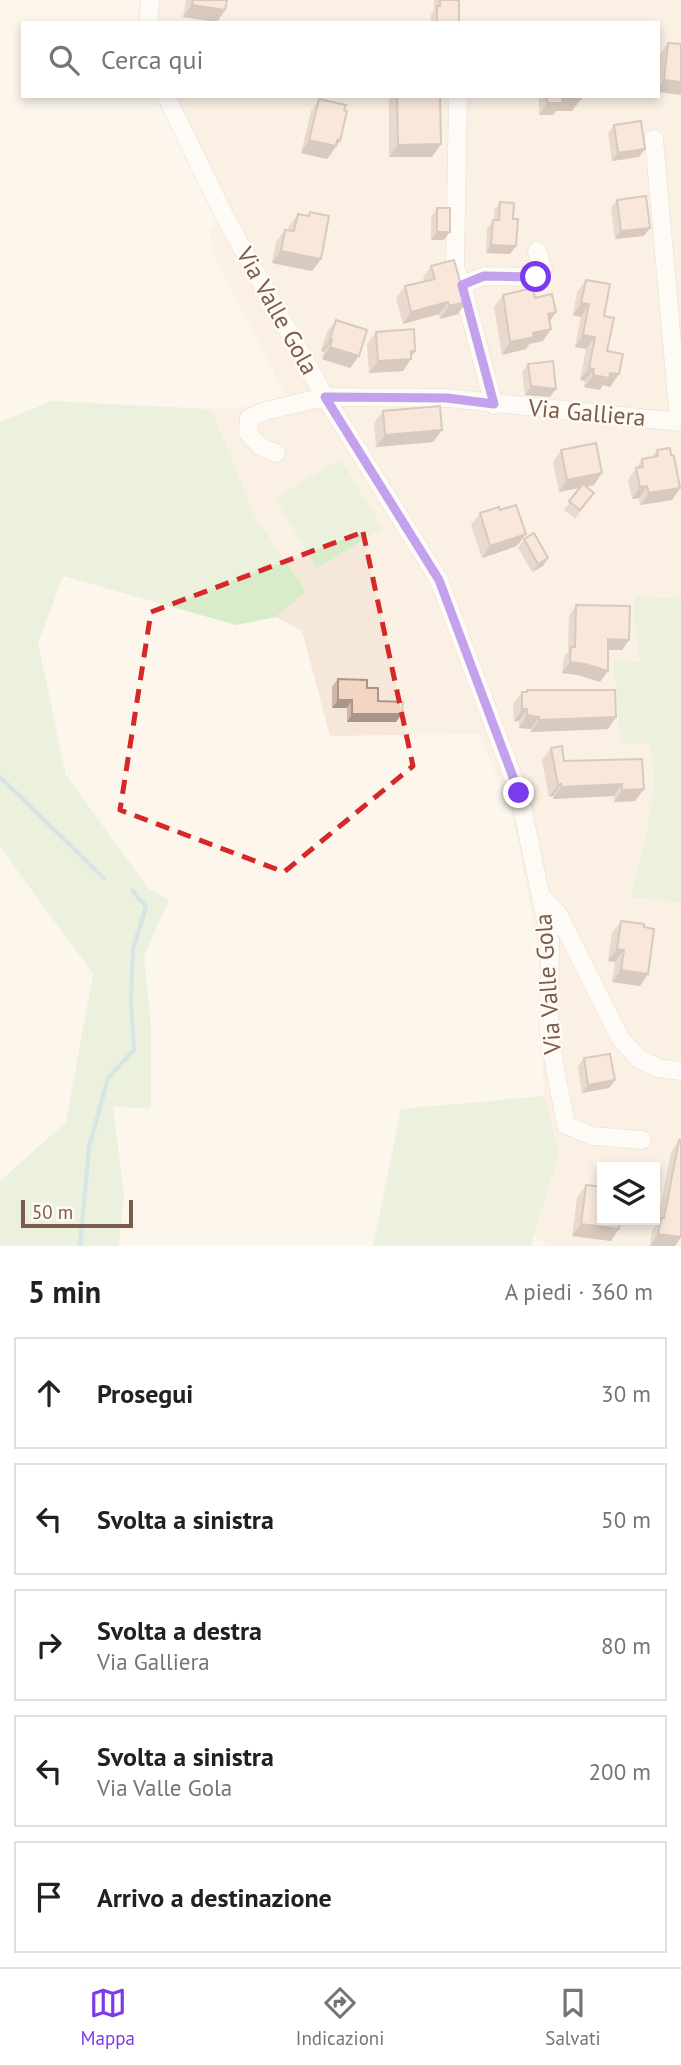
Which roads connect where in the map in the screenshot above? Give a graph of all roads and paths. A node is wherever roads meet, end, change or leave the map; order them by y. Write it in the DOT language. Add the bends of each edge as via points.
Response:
graph roads {
  1 [pos="150,0"];
  2 [pos="148,21"];
  3 [pos="167,98"];
  4 [pos="458,98"];
  5 [pos="654,139"];
  6 [pos="537,251"];
  7 [pos="462,285"];
  8 [pos="325,397"];
  9 [pos="494,404"];
  10 [pos="680,422"];
  11 [pos="276,453"];
  12 [pos="541,896"];
  13 [pos="681,1071"];
  14 [pos="642,1140"];
  1 -- 2 [label="street"];
  3 -- 8 [label="street, Via Valle Gola" via="227,221"];
  4 -- 7 [label="street" via="455,266"];
  5 -- 10 [label="street"];
  6 -- 7 [label="street" via="543,269 536,277 484,276"];
  7 -- 9 [label="street"];
  8 -- 9 [label="street, Via Galliera" via="447,398"];
  8 -- 11 [label="street, Via Galliera" via="249,418 248,433 261,447"];
  8 -- 12 [label="street, Via Valle Gola" via="439,580 519,793"];
  9 -- 10 [label="street, Via Galliera"];
  12 -- 13 [label="street" via="558,914 620,1038 639,1059"];
  12 -- 14 [label="street, Via Valle Gola" via="550,940 549,1036 566,1125 592,1136"];
}
